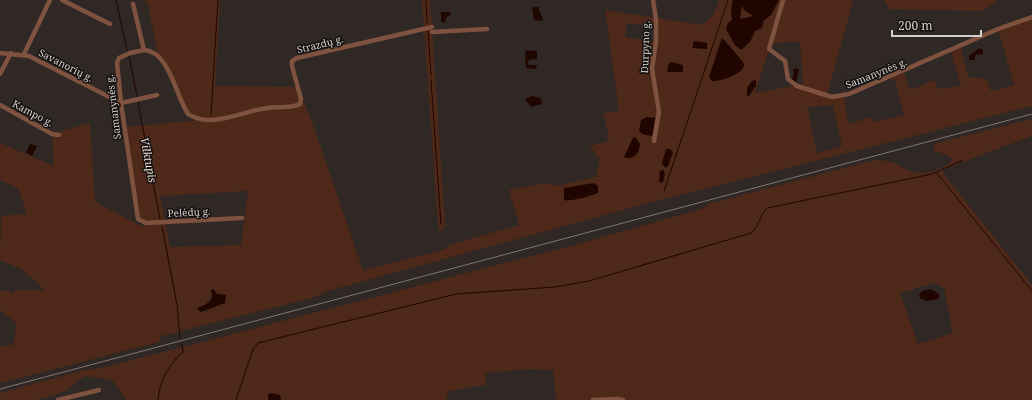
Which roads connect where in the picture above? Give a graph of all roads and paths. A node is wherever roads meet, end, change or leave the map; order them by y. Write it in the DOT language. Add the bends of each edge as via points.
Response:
graph roads {
  1 [pos="50,0"];
  2 [pos="62,0"];
  3 [pos="653,0"];
  4 [pos="783,0"];
  5 [pos="133,4"];
  6 [pos="1032,17"];
  7 [pos="110,24"];
  8 [pos="487,29"];
  9 [pos="144,50"];
  10 [pos="0,53"];
  11 [pos="10,53"];
  12 [pos="24,54"];
  13 [pos="0,74"];
  14 [pos="157,95"];
  15 [pos="120,103"];
  16 [pos="0,105"];
  17 [pos="59,135"];
  18 [pos="654,141"];
  19 [pos="242,218"];
  20 [pos="138,219"];
  21 [pos="99,390"];
  22 [pos="58,400"];
  23 [pos="593,400"];
  24 [pos="623,400"];
  1 -- 12 [label="street"];
  2 -- 7 [label="street"];
  3 -- 18 [label="street, Durpyno g." via="656,42 652,69 659,112"];
  4 -- 6 [label="street, Samanynės g." via="769,49 785,61 786,74 791,83 832,97 852,93 998,29"];
  5 -- 9 [label="street"];
  8 -- 9 [label="street, Strazdų g." via="432,30 297,58 292,61 292,66 302,99 300,104 266,108 216,119 194,118 184,108 158,54"];
  9 -- 15 [label="street, Samanynės g." via="120,58"];
  10 -- 11 [label="street, Savanorių g."];
  11 -- 12 [label="street, Savanorių g."];
  11 -- 13 [label="street"];
  12 -- 15 [label="street, Savanorių g."];
  14 -- 15 [label="street"];
  15 -- 20 [label="street, Samanynės g."];
  16 -- 17 [label="street, Kampo g." via="52,134"];
  19 -- 20 [label="street, Pelėdų g." via="146,224"];
  21 -- 22 [label="street"];
  23 -- 24 [label="street"];
}
